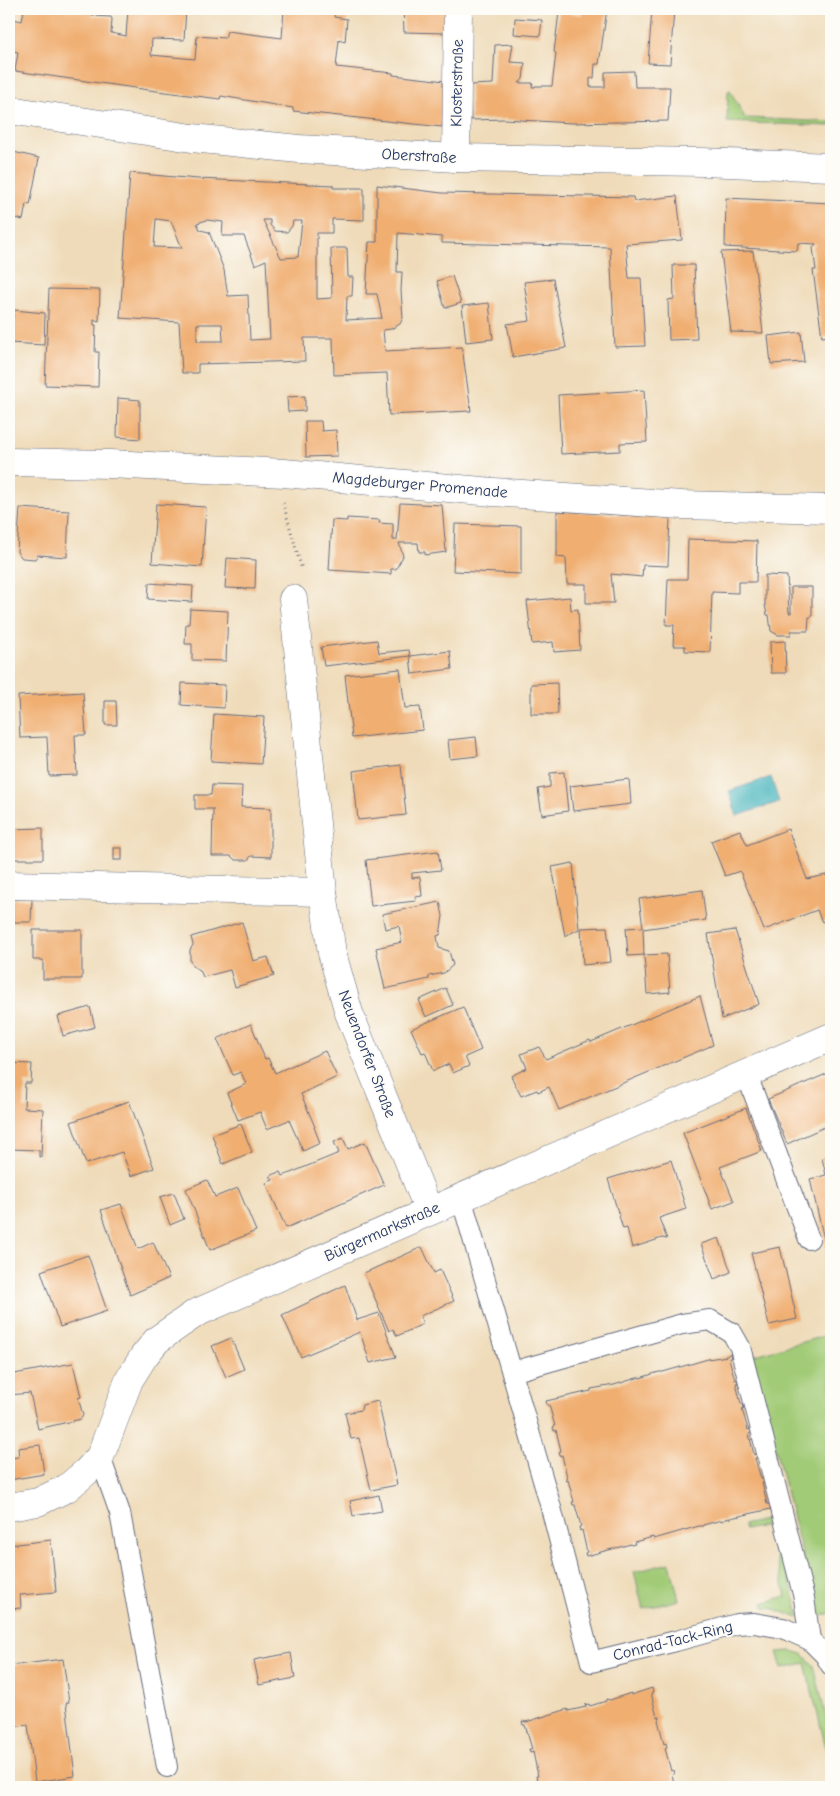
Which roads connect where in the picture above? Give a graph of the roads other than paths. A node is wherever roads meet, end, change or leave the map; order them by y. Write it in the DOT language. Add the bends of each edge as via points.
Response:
graph roads {
  1 [pos="458,9"];
  2 [pos="9,110"];
  3 [pos="456,158"];
  4 [pos="831,167"];
  5 [pos="9,462"];
  6 [pos="831,509"];
  7 [pos="293,599"];
  8 [pos="9,885"];
  9 [pos="323,892"];
  10 [pos="831,1037"];
  11 [pos="746,1073"];
  12 [pos="461,1198"];
  13 [pos="429,1211"];
  14 [pos="809,1239"];
  15 [pos="512,1372"];
  16 [pos="100,1457"];
  17 [pos="9,1507"];
  18 [pos="810,1640"];
  19 [pos="831,1664"];
  20 [pos="167,1767"];
  1 -- 3 [label="street, Klosterstraße"];
  2 -- 3 [label="street, Oberstraße" via="192,138 299,149"];
  3 -- 4 [label="street, Oberstraße"];
  5 -- 6 [label="street, Magdeburger Promenade" via="284,473 672,505"];
  7 -- 9 [label="street, Neuendorfer Straße"];
  8 -- 9 [label="street"];
  9 -- 13 [label="street, Neuendorfer Straße" via="332,953 349,1013"];
  10 -- 11 [label="street, Bürgermarkstraße"];
  11 -- 12 [label="street, Bürgermarkstraße"];
  11 -- 14 [label="lane"];
  12 -- 13 [label="street, Bürgermarkstraße"];
  12 -- 15 [label="lane"];
  13 -- 16 [label="street, Bürgermarkstraße" via="196,1313 164,1334 144,1356 129,1380"];
  15 -- 18 [label="lane, Conrad-Tack-Ring" via="591,1662 737,1624 754,1623 782,1628"];
  15 -- 18 [label="lane" via="682,1324 710,1320 732,1334 740,1347 804,1598"];
  16 -- 17 [label="street, Bürgermarkstraße" via="67,1488 38,1502"];
  16 -- 20 [label="lane" via="120,1513"];
  18 -- 19 [label="lane, Conrad-Tack-Ring"];
}
